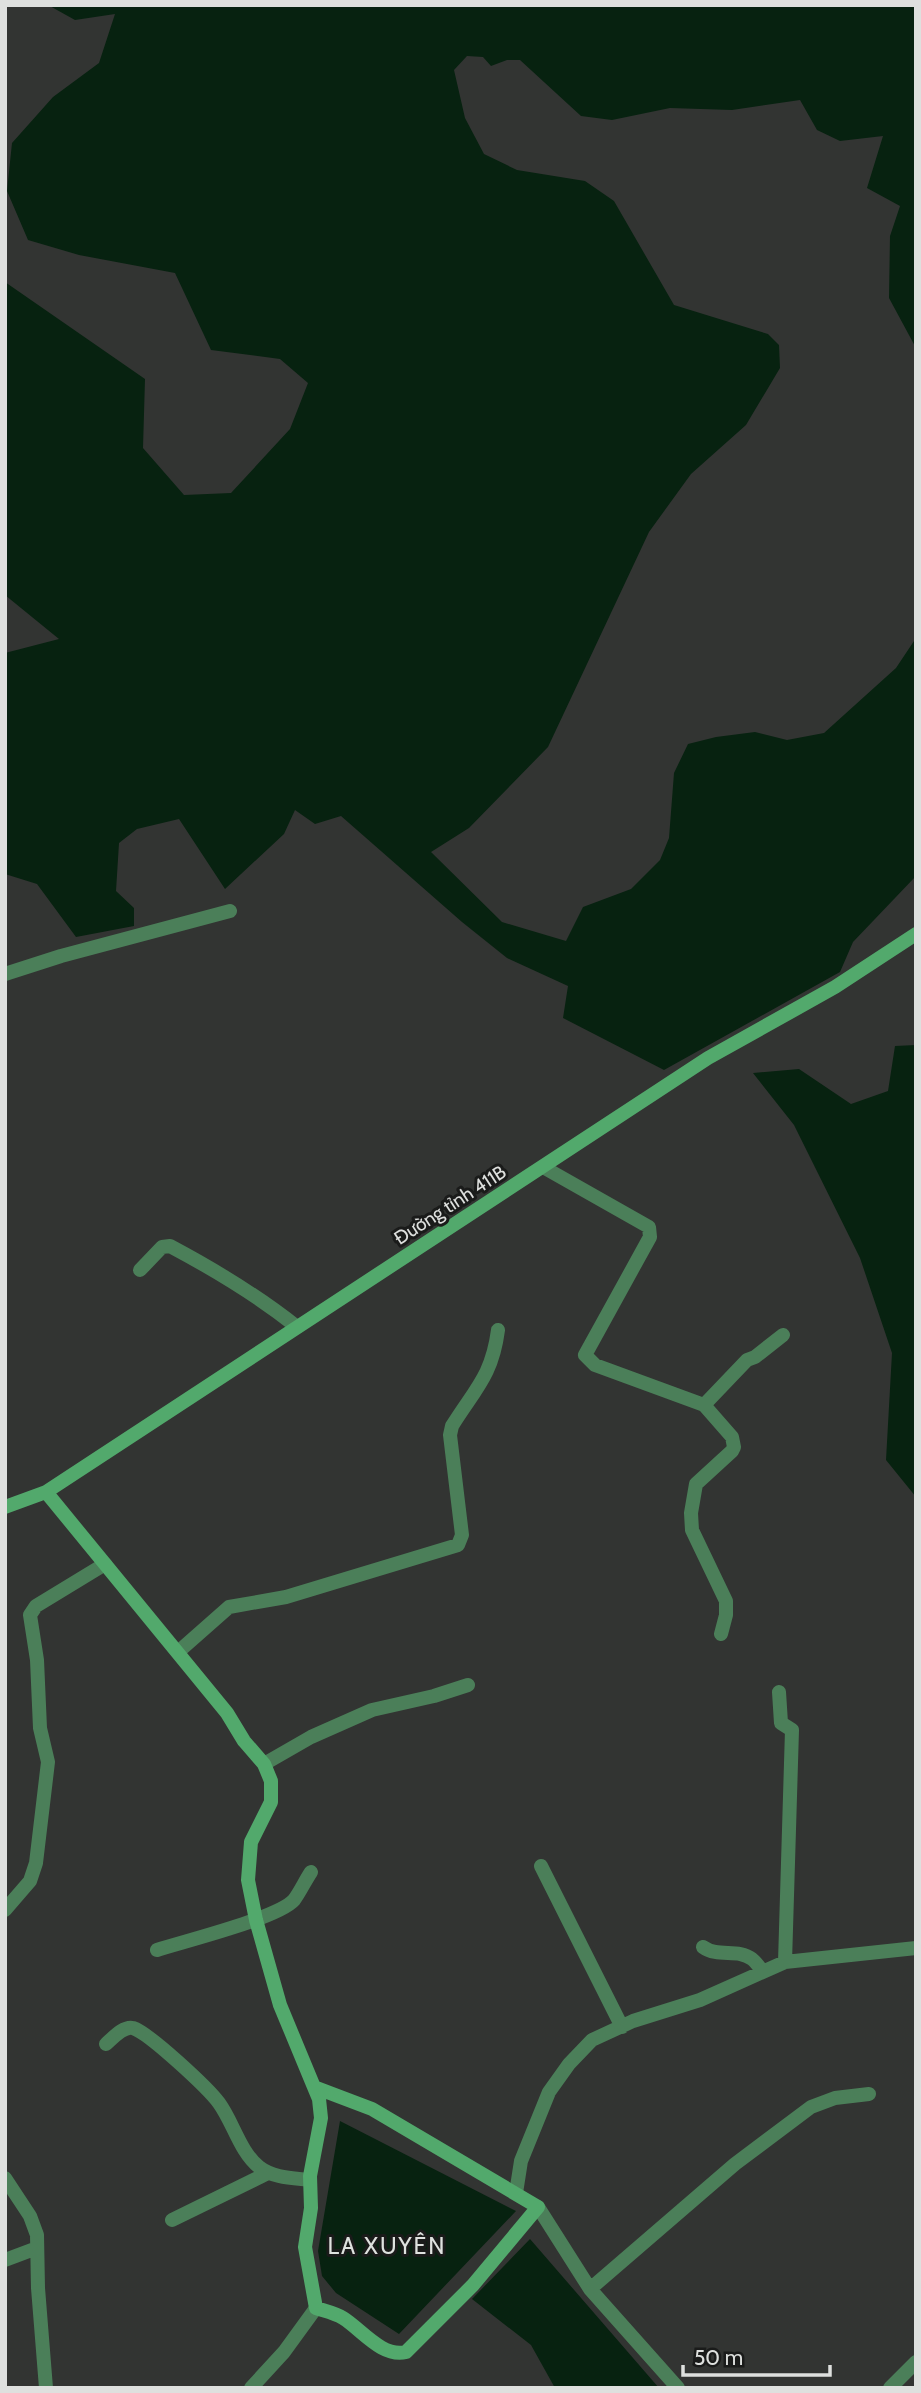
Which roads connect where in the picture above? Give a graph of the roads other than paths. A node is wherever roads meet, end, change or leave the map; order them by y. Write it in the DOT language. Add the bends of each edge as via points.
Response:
graph roads {
  1 [pos="230,911"];
  2 [pos="913,937"];
  3 [pos="5,974"];
  4 [pos="543,1167"];
  5 [pos="140,1270"];
  6 [pos="297,1327"];
  7 [pos="498,1330"];
  8 [pos="783,1335"];
  9 [pos="704,1405"];
  10 [pos="46,1492"];
  11 [pos="5,1507"];
  12 [pos="105,1564"];
  13 [pos="721,1634"];
  14 [pos="178,1652"];
  15 [pos="468,1685"];
  16 [pos="779,1692"];
  17 [pos="264,1764"];
  18 [pos="541,1866"];
  19 [pos="311,1872"];
  20 [pos="5,1910"];
  21 [pos="256,1920"];
  22 [pos="703,1947"];
  23 [pos="916,1948"];
  24 [pos="157,1950"];
  25 [pos="785,1962"];
  26 [pos="763,1972"];
  27 [pos="622,2027"];
  28 [pos="106,2044"];
  29 [pos="314,2087"];
  30 [pos="869,2094"];
  31 [pos="268,2173"];
  32 [pos="5,2178"];
  33 [pos="310,2179"];
  34 [pos="516,2193"];
  35 [pos="538,2207"];
  36 [pos="172,2220"];
  37 [pos="37,2248"];
  38 [pos="5,2260"];
  39 [pos="590,2288"];
  40 [pos="316,2308"];
  41 [pos="916,2362"];
  42 [pos="46,2388"];
  43 [pos="251,2388"];
  44 [pos="678,2388"];
  45 [pos="890,2388"];
  1 -- 3 [label="street"];
  2 -- 4 [label="street, Đường tỉnh 411B" via="708,1058"];
  4 -- 6 [label="street, Đường tỉnh 411B"];
  4 -- 9 [label="street" via="649,1227 649,1237 585,1355 595,1365"];
  5 -- 6 [label="street" via="162,1247 170,1246 225,1275"];
  6 -- 10 [label="street, Đường tỉnh 411B"];
  7 -- 14 [label="street" via="486,1376 450,1434 461,1542 286,1597 229,1607"];
  8 -- 9 [label="street" via="747,1360"];
  9 -- 13 [label="street" via="734,1444 696,1484 691,1513 692,1530 726,1601"];
  10 -- 11 [label="street, Đường tỉnh 411B"];
  10 -- 12 [label="street"];
  12 -- 14 [label="street"];
  12 -- 20 [label="street" via="36,1606 30,1615 40,1728 48,1762 36,1863 30,1881"];
  14 -- 17 [label="street"];
  15 -- 17 [label="street" via="372,1710"];
  16 -- 25 [label="street" via="781,1723 792,1730"];
  17 -- 21 [label="street" via="271,1781 271,1802 251,1842 248,1880"];
  18 -- 27 [label="street"];
  19 -- 21 [label="street" via="292,1901"];
  21 -- 24 [label="street"];
  21 -- 29 [label="street" via="280,2005"];
  22 -- 26 [label="street" via="717,1954 744,1955"];
  23 -- 25 [label="street"];
  25 -- 26 [label="street"];
  26 -- 27 [label="street"];
  27 -- 34 [label="street" via="592,2040 550,2092 521,2161"];
  28 -- 31 [label="street" via="123,2029 147,2036 219,2103 257,2166"];
  29 -- 33 [label="street" via="321,2118"];
  29 -- 34 [label="street" via="372,2109"];
  30 -- 39 [label="street" via="835,2098 811,2108 735,2164"];
  31 -- 33 [label="street"];
  31 -- 36 [label="street"];
  32 -- 37 [label="street" via="35,2226"];
  33 -- 40 [label="street" via="306,2247"];
  34 -- 35 [label="street"];
  35 -- 39 [label="street"];
  35 -- 40 [label="street" via="473,2285 406,2352 388,2351 341,2317"];
  37 -- 38 [label="street"];
  37 -- 42 [label="street"];
  39 -- 44 [label="street"];
  40 -- 43 [label="street"];
  41 -- 45 [label="street"];
}
